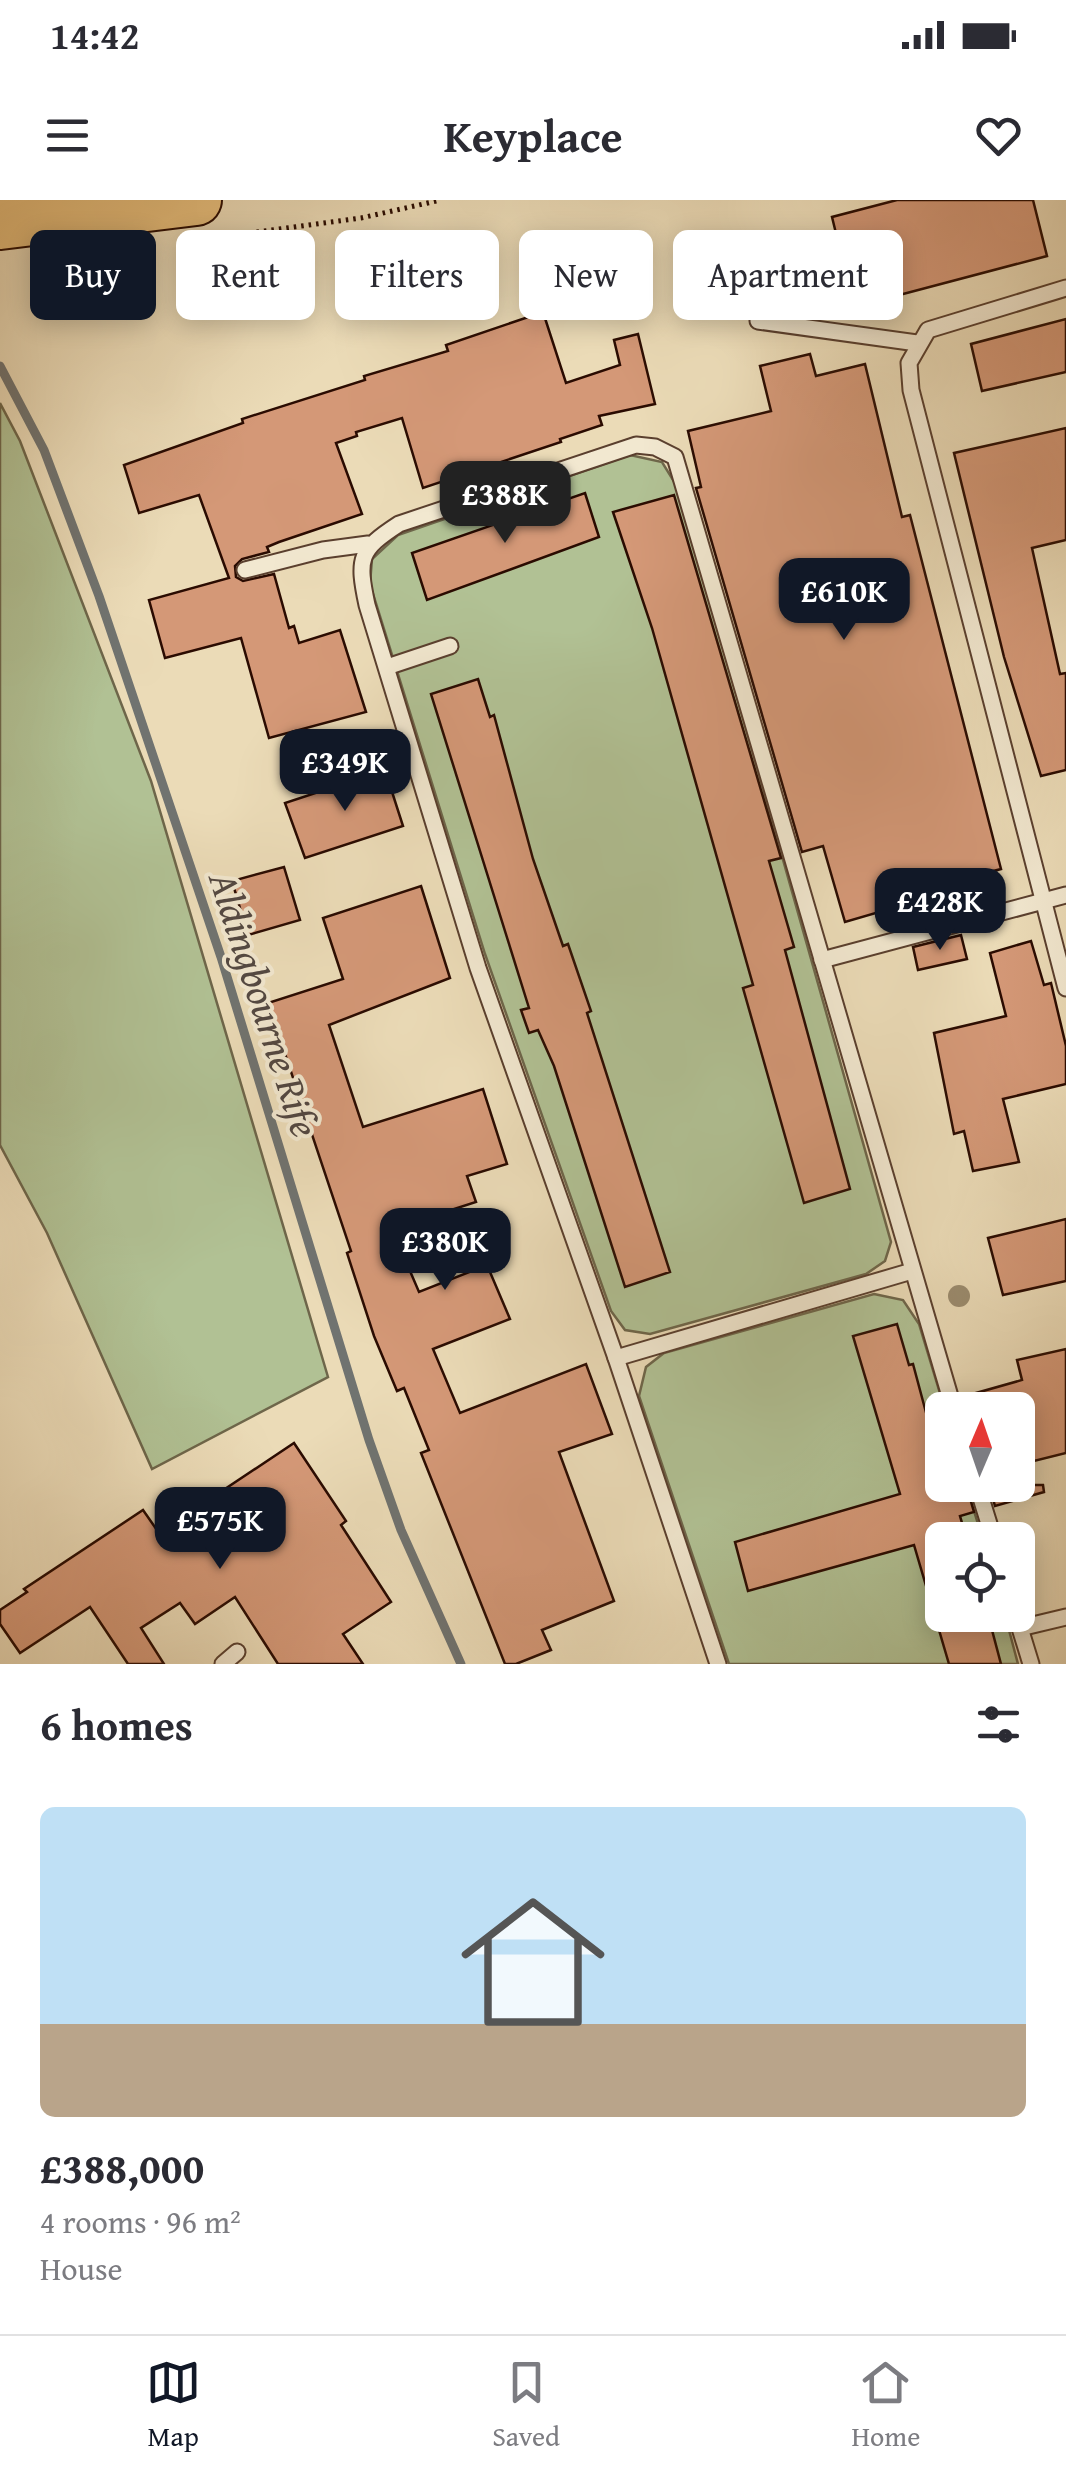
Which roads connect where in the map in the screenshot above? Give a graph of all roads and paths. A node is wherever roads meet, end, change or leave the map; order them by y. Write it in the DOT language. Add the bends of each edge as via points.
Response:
graph roads {
  1 [pos="196,200"];
  2 [pos="0,224"];
  3 [pos="1066,288"];
  4 [pos="758,321"];
  5 [pos="917,343"];
  6 [pos="368,544"];
  7 [pos="245,570"];
  8 [pos="450,646"];
  9 [pos="387,667"];
  10 [pos="1066,895"];
  11 [pos="1043,901"];
  12 [pos="822,960"];
  13 [pos="1066,988"];
  14 [pos="912,1271"];
  15 [pos="616,1358"];
  16 [pos="949,1392"];
  17 [pos="1066,1617"];
  18 [pos="1035,1620"];
  19 [pos="1021,1632"];
  20 [pos="238,1652"];
  21 [pos="222,1664"];
  22 [pos="718,1664"];
  23 [pos="1031,1664"];
  1 -- 2 [label="highway"];
  3 -- 5 [label="lane" via="950,321"];
  4 -- 5 [label="lane"];
  5 -- 11 [label="lane" via="909,363 911,390"];
  6 -- 7 [label="lane"];
  6 -- 9 [label="lane" via="361,577"];
  6 -- 12 [label="lane" via="399,524 607,452 636,444 675,457"];
  8 -- 9 [label="lane"];
  9 -- 15 [label="lane" via="478,968"];
  10 -- 11 [label="lane"];
  11 -- 12 [label="lane"];
  11 -- 13 [label="lane"];
  12 -- 14 [label="lane"];
  14 -- 15 [label="lane"];
  14 -- 16 [label="lane"];
  15 -- 22 [label="lane"];
  17 -- 18 [label="lane"];
  19 -- 23 [label="lane"];
  20 -- 21 [label="lane"];
}
